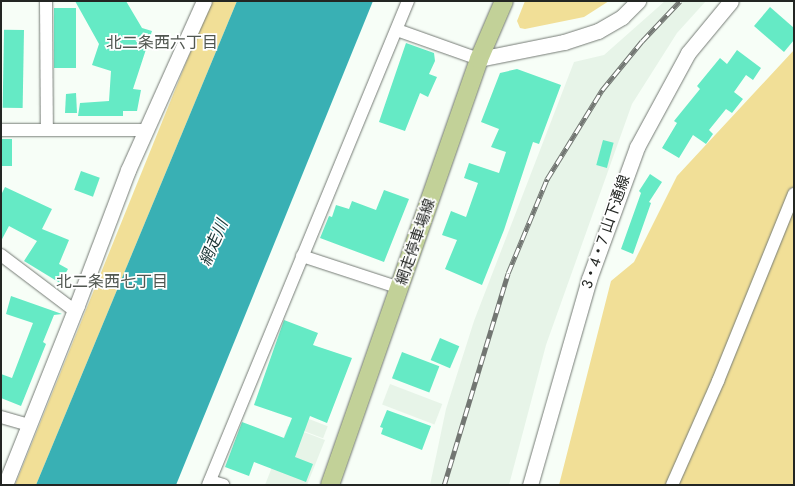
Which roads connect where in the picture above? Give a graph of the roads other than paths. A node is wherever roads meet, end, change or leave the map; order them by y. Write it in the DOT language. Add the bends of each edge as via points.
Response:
graph roads {
  1 [pos="46,1"];
  2 [pos="204,1"];
  3 [pos="408,1"];
  4 [pos="504,1"];
  5 [pos="638,1"];
  6 [pos="731,1"];
  7 [pos="396,30"];
  8 [pos="479,59"];
  9 [pos="47,129"];
  10 [pos="1,130"];
  11 [pos="145,130"];
  12 [pos="794,194"];
  13 [pos="1,255"];
  14 [pos="302,256"];
  15 [pos="400,288"];
  16 [pos="75,310"];
  17 [pos="1,417"];
  18 [pos="29,424"];
  19 [pos="209,483"];
  20 [pos="5,485"];
  21 [pos="223,485"];
  22 [pos="330,485"];
  23 [pos="530,485"];
  24 [pos="672,485"];
  1 -- 9 [label="street"];
  2 -- 11 [label="street" via="189,40"];
  3 -- 7 [label="street"];
  4 -- 8 [label="main road, 網走停車場線"];
  5 -- 8 [label="street" via="622,17 598,31 551,45"];
  6 -- 23 [label="street, 3・4・7 山下通線" via="688,53 636,147 589,280"];
  7 -- 8 [label="street"];
  7 -- 14 [label="street"];
  8 -- 15 [label="main road, 網走停車場線"];
  9 -- 10 [label="street"];
  9 -- 11 [label="street"];
  11 -- 16 [label="street"];
  12 -- 24 [label="street" via="718,381"];
  13 -- 16 [label="street"];
  14 -- 15 [label="street"];
  14 -- 19 [label="street"];
  15 -- 22 [label="main road, 網走停車場線"];
  16 -- 18 [label="street"];
  17 -- 18 [label="street"];
  18 -- 20 [label="street"];
  19 -- 21 [label="street"];
}
